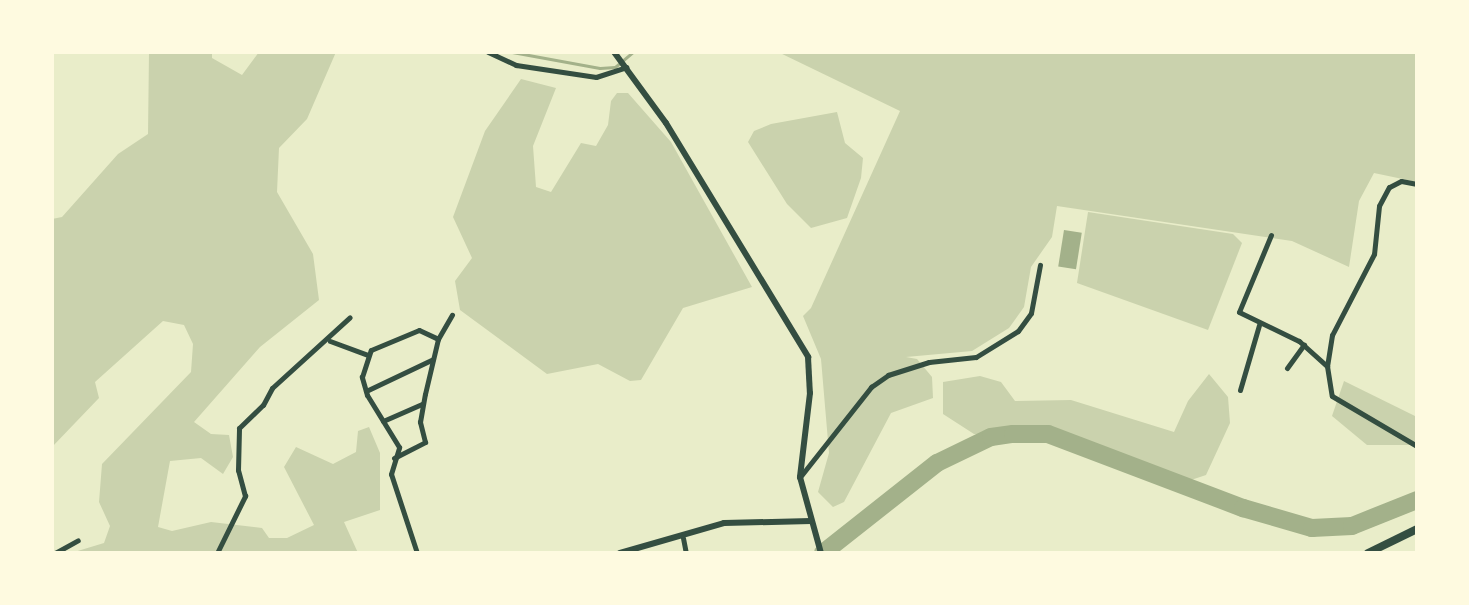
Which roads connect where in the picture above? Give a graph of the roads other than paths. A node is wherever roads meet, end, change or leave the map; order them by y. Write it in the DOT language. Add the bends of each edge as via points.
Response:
graph roads {
  1 [pos="488,52"];
  2 [pos="616,54"];
  3 [pos="626,67"];
  4 [pos="1417,184"];
  5 [pos="1271,235"];
  6 [pos="1040,265"];
  7 [pos="452,315"];
  8 [pos="350,317"];
  9 [pos="1259,325"];
  10 [pos="438,339"];
  11 [pos="330,341"];
  12 [pos="1304,345"];
  13 [pos="368,355"];
  14 [pos="433,359"];
  15 [pos="1327,366"];
  16 [pos="1287,368"];
  17 [pos="1240,390"];
  18 [pos="366,391"];
  19 [pos="423,404"];
  20 [pos="383,421"];
  21 [pos="1417,446"];
  22 [pos="393,459"];
  23 [pos="800,477"];
  24 [pos="811,521"];
  25 [pos="1417,529"];
  26 [pos="683,538"];
  27 [pos="78,540"];
  28 [pos="55,553"];
  29 [pos="217,553"];
  30 [pos="417,553"];
  31 [pos="620,553"];
  32 [pos="686,553"];
  33 [pos="821,553"];
  34 [pos="1368,553"];
  1 -- 3 [label="street" via="516,65 596,77"];
  2 -- 3 [label="street"];
  3 -- 23 [label="street" via="804,347 810,393"];
  4 -- 15 [label="street" via="1401,181 1389,187 1379,206 1374,254 1332,335"];
  5 -- 9 [label="street" via="1239,312"];
  6 -- 23 [label="street" via="1031,313 1018,331 976,357 929,362 888,375 871,387"];
  7 -- 10 [label="street"];
  8 -- 11 [label="street"];
  9 -- 12 [label="street"];
  9 -- 17 [label="street"];
  10 -- 13 [label="street" via="419,330"];
  10 -- 14 [label="street"];
  11 -- 13 [label="street"];
  11 -- 29 [label="street" via="312,348 239,428 238,470 245,496"];
  12 -- 15 [label="street"];
  12 -- 16 [label="street"];
  13 -- 18 [label="street" via="362,377"];
  14 -- 18 [label="street"];
  14 -- 19 [label="street"];
  15 -- 21 [label="street" via="1332,396"];
  18 -- 20 [label="street"];
  19 -- 20 [label="street"];
  19 -- 22 [label="street" via="425,442"];
  20 -- 22 [label="street" via="399,447"];
  22 -- 30 [label="street" via="391,474"];
  23 -- 24 [label="street"];
  24 -- 26 [label="street" via="724,523"];
  24 -- 33 [label="street"];
  25 -- 34 [label="main road"];
  26 -- 31 [label="street"];
  26 -- 32 [label="street"];
  27 -- 28 [label="street"];
}
